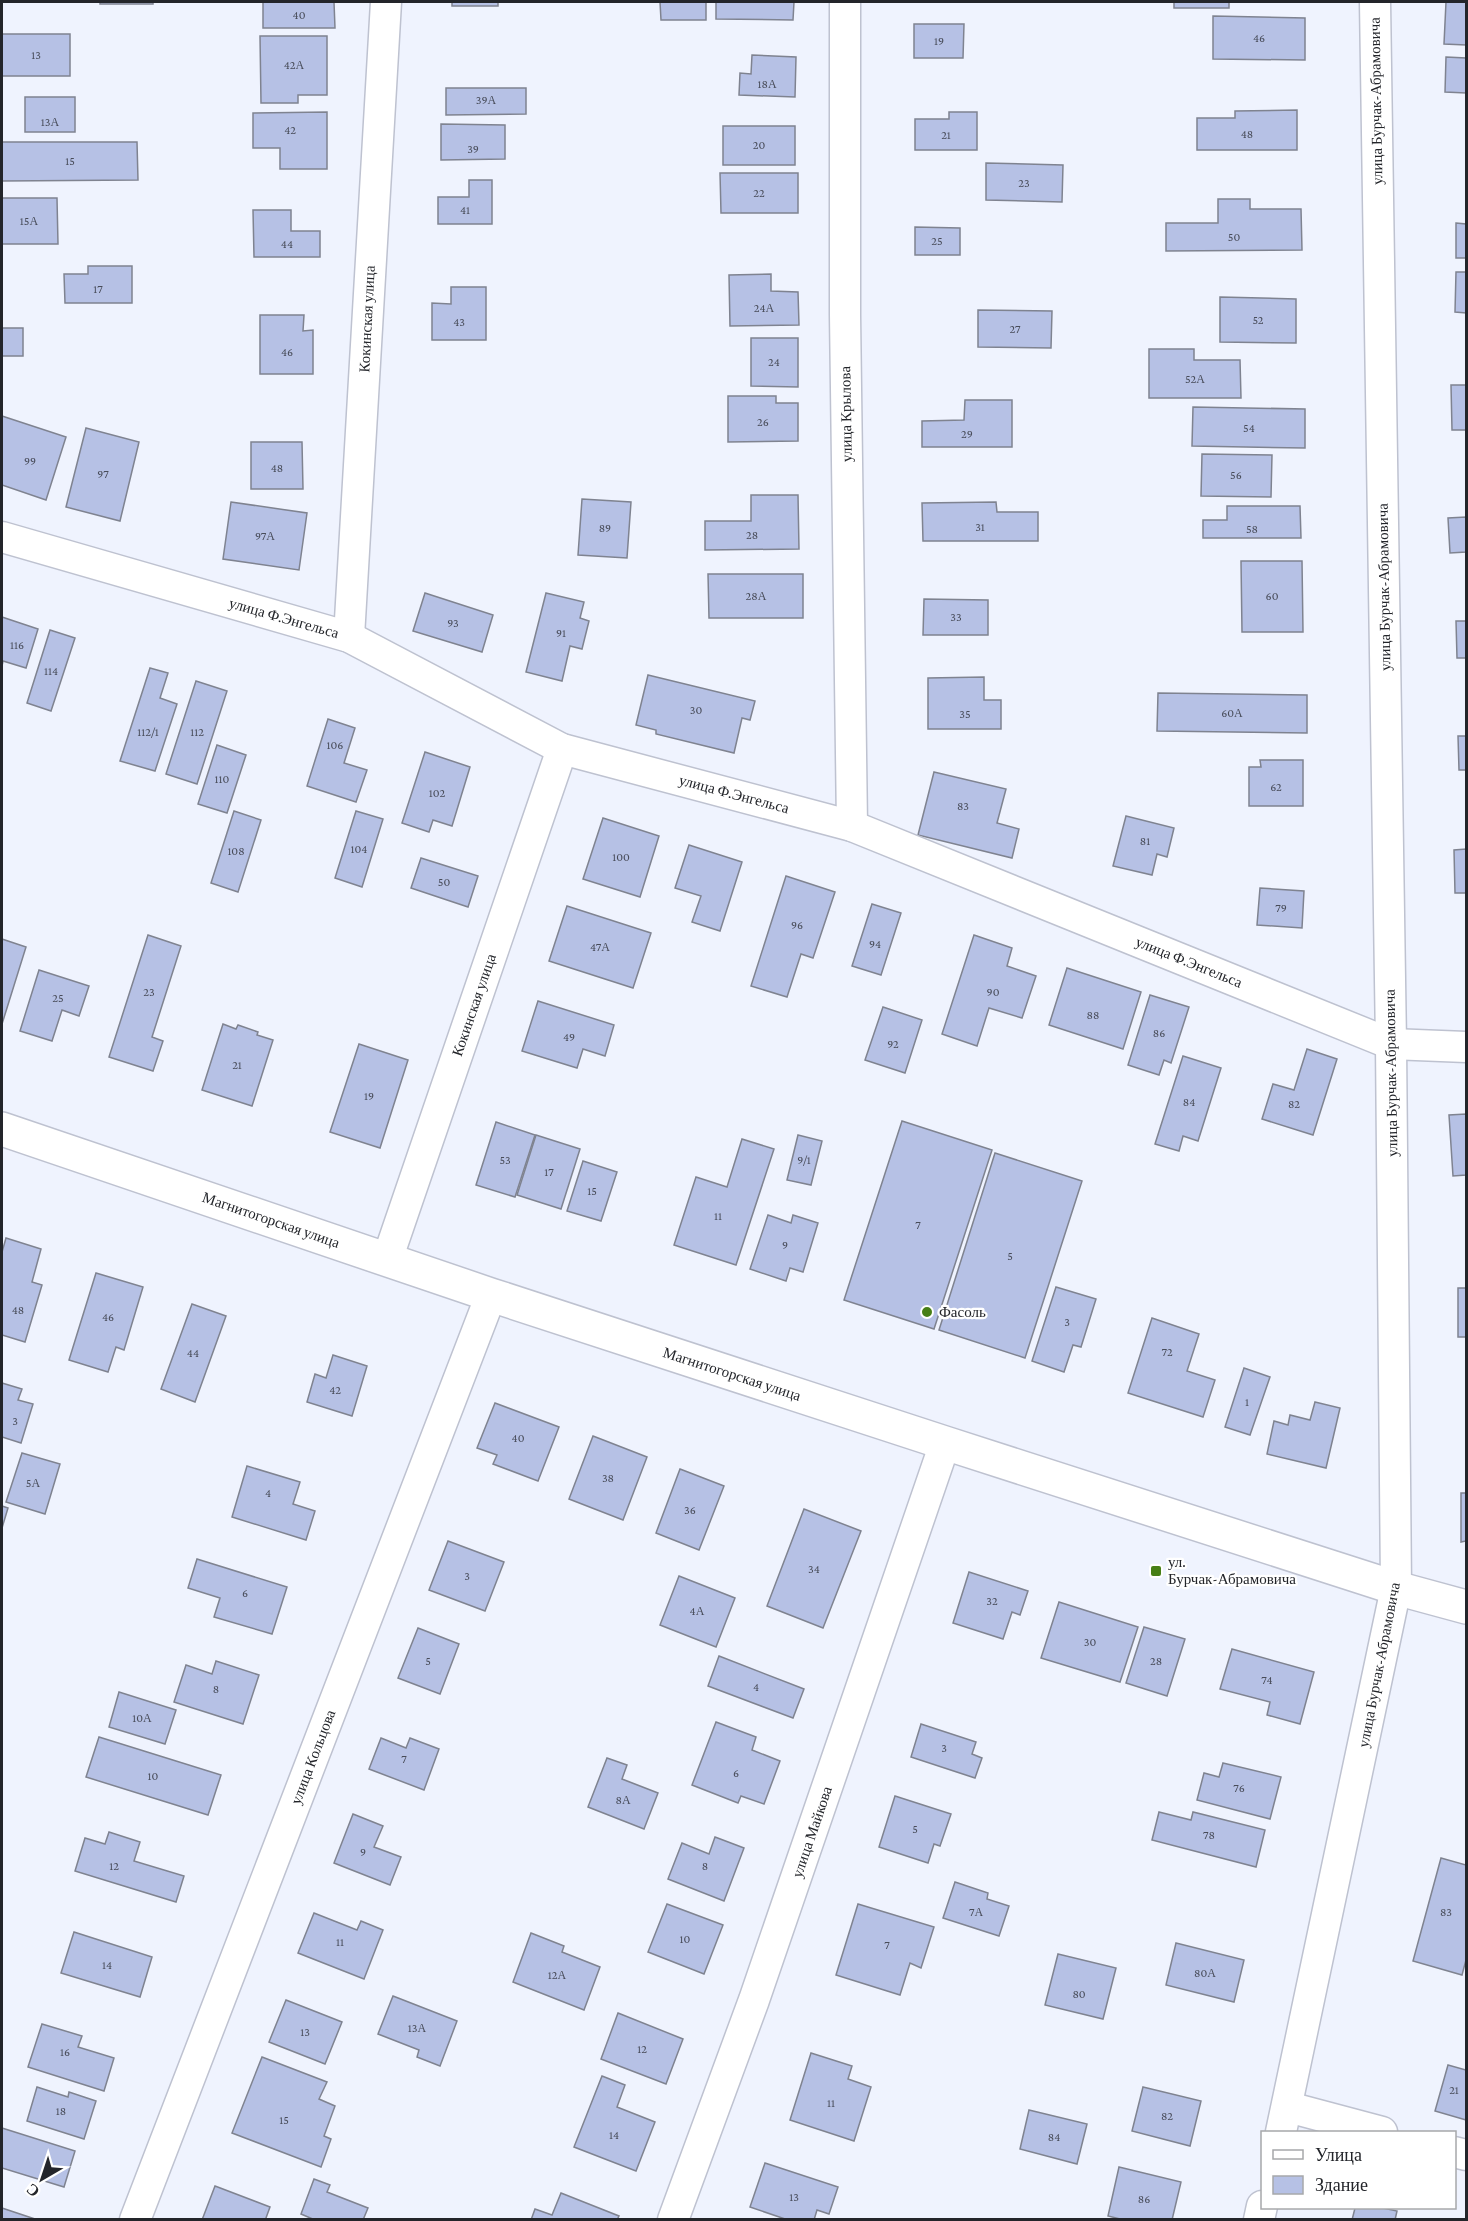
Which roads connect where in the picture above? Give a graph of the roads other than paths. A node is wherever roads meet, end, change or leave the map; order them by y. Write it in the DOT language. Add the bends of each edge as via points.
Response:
graph roads {
  1 [pos="386,2"];
  2 [pos="845,2"];
  3 [pos="1375,2"];
  4 [pos="2,537"];
  5 [pos="349,637"];
  6 [pos="562,749"];
  7 [pos="852,826"];
  8 [pos="1391,1044"];
  9 [pos="1467,1047"];
  10 [pos="2,1129"];
  11 [pos="387,1260"];
  12 [pos="491,1295"];
  13 [pos="945,1443"];
  14 [pos="1396,1588"];
  15 [pos="1467,1607"];
  16 [pos="1285,2120"];
  17 [pos="1367,2131"];
  18 [pos="135,2220"];
  19 [pos="673,2220"];
  1 -- 5 [label="street, Кокинская улица"];
  2 -- 7 [label="street, улица Крылова"];
  3 -- 8 [label="street, улица Бурчак-Абрамовича"];
  4 -- 5 [label="street, улица Ф.Энгельса"];
  5 -- 6 [label="street, улица Ф.Энгельса"];
  6 -- 7 [label="street, улица Ф.Энгельса"];
  6 -- 11 [label="street, Кокинская улица"];
  7 -- 8 [label="street, улица Ф.Энгельса"];
  8 -- 9 [label="street, улица Ф.Энгельса"];
  8 -- 14 [label="street, улица Бурчак-Абрамовича"];
  10 -- 11 [label="street, Магнитогорская улица"];
  11 -- 12 [label="street, Магнитогорская улица"];
  12 -- 13 [label="street, Магнитогорская улица"];
  12 -- 18 [label="street, улица Кольцова"];
  13 -- 14 [label="street, Магнитогорская улица"];
  13 -- 19 [label="street, улица Майкова" via="754,2000"];
  14 -- 15 [label="street, Магнитогорская улица"];
  14 -- 16 [label="street, улица Бурчак-Абрамовича"];
  16 -- 17 [label="street"];
}
